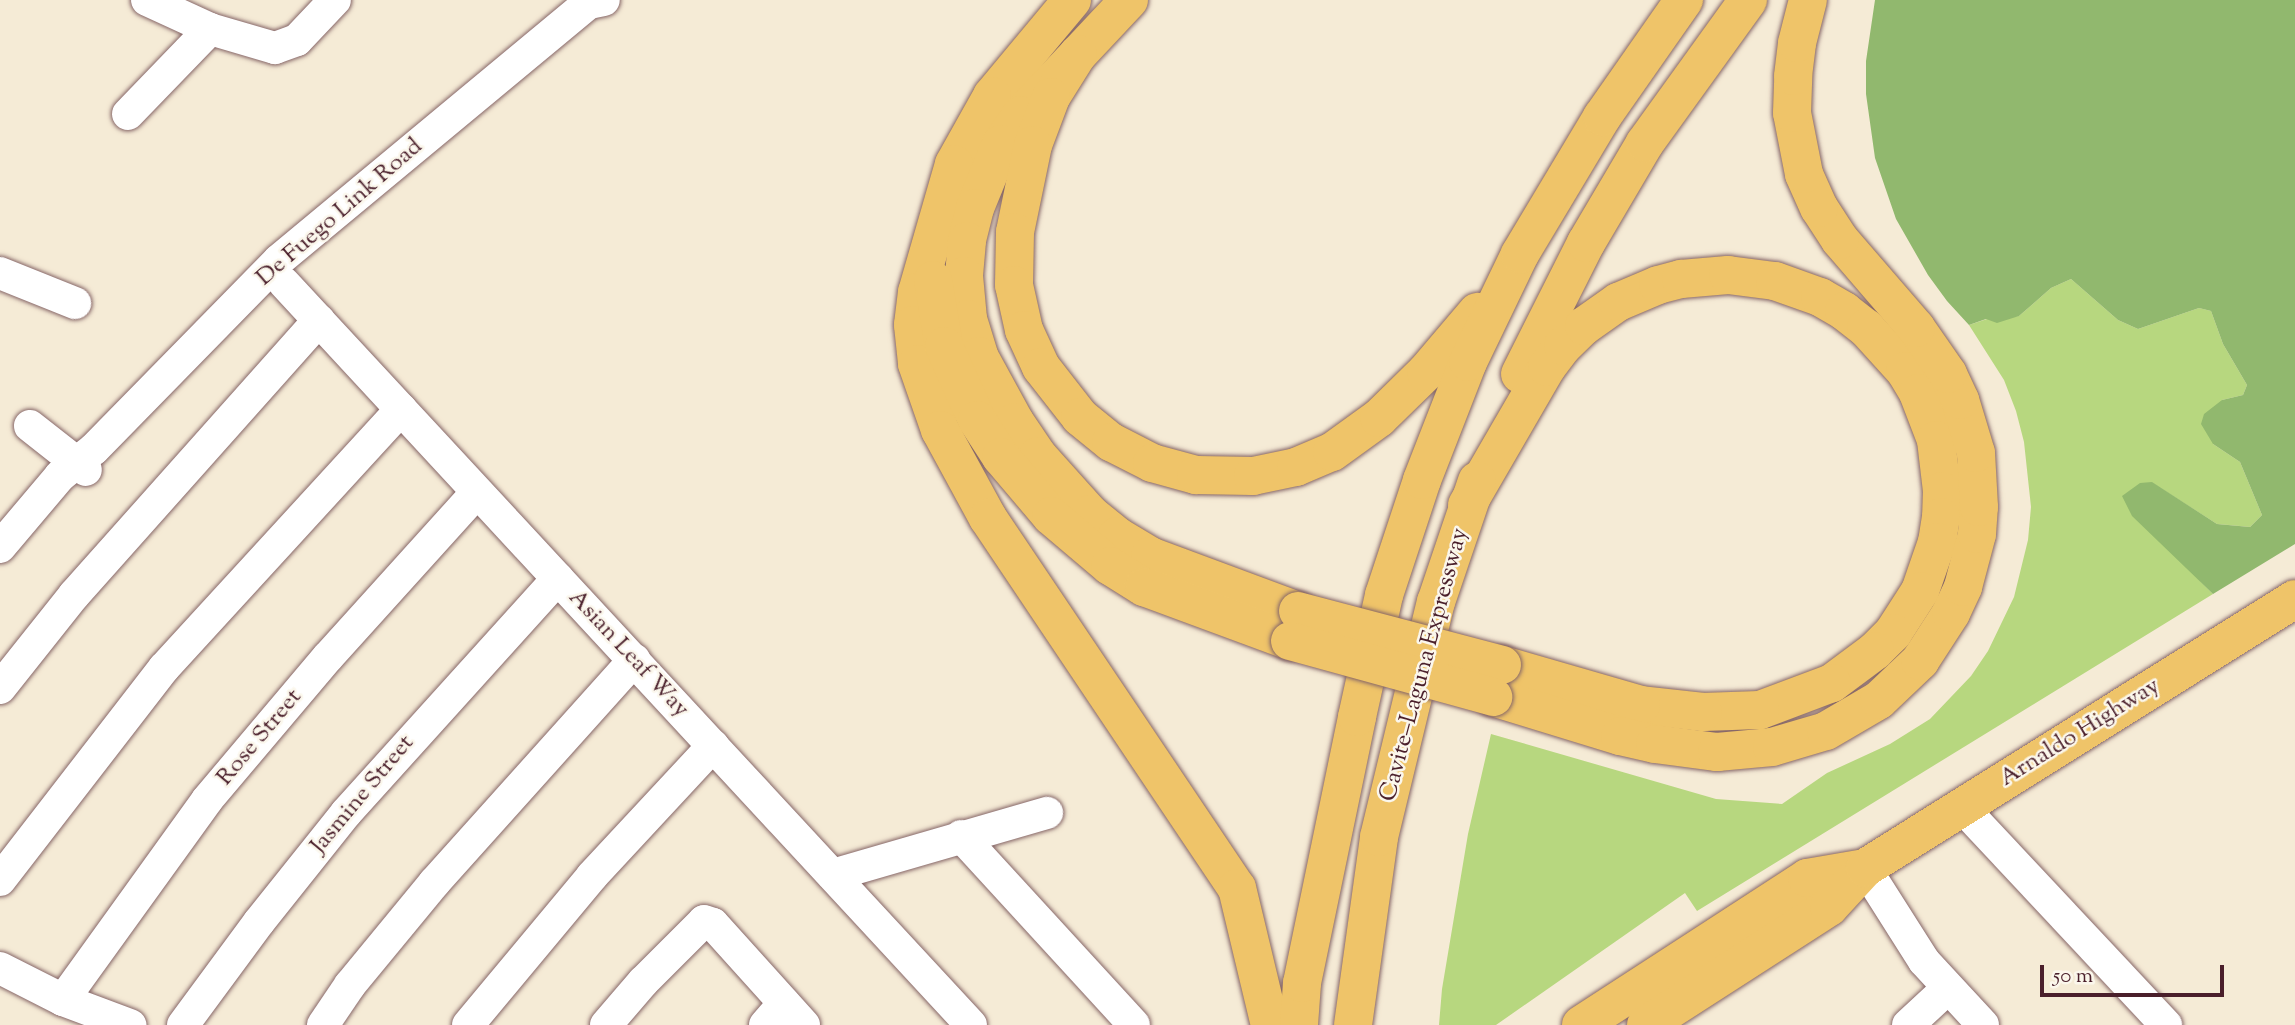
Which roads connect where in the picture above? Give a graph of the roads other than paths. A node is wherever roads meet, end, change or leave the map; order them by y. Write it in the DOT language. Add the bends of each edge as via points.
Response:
graph roads {
  1 [pos="147,0"];
  2 [pos="335,0"];
  3 [pos="1072,0"];
  4 [pos="1129,0"];
  5 [pos="1684,0"];
  6 [pos="1748,0"];
  7 [pos="1808,0"];
  8 [pos="594,1"];
  9 [pos="210,29"];
  10 [pos="1078,54"];
  11 [pos="128,114"];
  12 [pos="937,215"];
  13 [pos="1520,254"];
  14 [pos="0,273"];
  15 [pos="284,282"];
  16 [pos="75,303"];
  17 [pos="319,320"];
  18 [pos="401,409"];
  19 [pos="30,426"];
  20 [pos="85,461"];
  21 [pos="477,492"];
  22 [pos="1467,505"];
  23 [pos="0,547"];
  24 [pos="0,573"];
  25 [pos="558,578"];
  26 [pos="2295,599"];
  27 [pos="1294,626"];
  28 [pos="634,660"];
  29 [pos="1498,681"];
  30 [pos="0,688"];
  31 [pos="713,746"];
  32 [pos="1962,807"];
  33 [pos="1047,813"];
  34 [pos="961,836"];
  35 [pos="1865,867"];
  36 [pos="833,875"];
  37 [pos="0,880"];
  38 [pos="0,968"];
  39 [pos="1948,988"];
  40 [pos="63,1000"];
  41 [pos="784,1018"];
  42 [pos="130,1025"];
  43 [pos="183,1025"];
  44 [pos="323,1025"];
  45 [pos="468,1025"];
  46 [pos="607,1025"];
  47 [pos="971,1025"];
  48 [pos="1135,1025"];
  49 [pos="1270,1025"];
  50 [pos="1299,1025"];
  51 [pos="1353,1025"];
  52 [pos="1581,1025"];
  53 [pos="1646,1025"];
  54 [pos="1908,1025"];
  55 [pos="1983,1025"];
  56 [pos="2166,1025"];
  1 -- 9 [label="street"];
  2 -- 9 [label="street" via="297,40 275,48"];
  3 -- 12 [label="main road" via="1019,61 978,119 954,164"];
  4 -- 10 [label="main road"];
  5 -- 13 [label="main road, Cavite–Laguna Expressway" via="1602,117"];
  6 -- 22 [label="main road, Cavite–Laguna Expressway" via="1645,143 1586,243 1521,373"];
  7 -- 29 [label="main road" via="1797,43 1793,88 1795,133 1804,174 1840,240 1916,328 1960,400 1976,453 1979,507 1963,587 1920,661 1879,700 1826,731 1772,747 1717,752 1620,736"];
  8 -- 20 [label="street, De Fuego Link Road" via="279,260"];
  9 -- 11 [label="street"];
  10 -- 13 [label="main road" via="1051,97 1033,145 1015,232 1018,308 1041,367 1066,402 1094,430 1152,463 1214,477 1253,476 1296,467 1332,452 1379,418 1426,372"];
  10 -- 27 [label="main road" via="1021,115 1001,144 975,208 964,276 968,319 979,356 996,392 1038,456 1090,514 1117,536"];
  12 -- 27 [label="main road" via="933,283 944,346 976,420 1025,487 1078,541 1144,587 1189,606"];
  12 -- 49 [label="main road" via="913,325 917,364 930,407 1006,547 1237,888"];
  13 -- 50 [label="main road, Cavite–Laguna Expressway" via="1468,362 1384,595 1331,831 1302,983"];
  14 -- 16 [label="street"];
  15 -- 17 [label="street, Asian Leaf Way"];
  17 -- 18 [label="street, Asian Leaf Way"];
  17 -- 30 [label="street" via="83,585"];
  18 -- 21 [label="street, Asian Leaf Way"];
  18 -- 37 [label="street" via="164,668"];
  19 -- 20 [label="street"];
  20 -- 23 [label="street, De Fuego Link Road"];
  20 -- 24 [label="street, De Fuego Link Road"];
  21 -- 25 [label="street, Asian Leaf Way"];
  21 -- 40 [label="street, Rose Street" via="207,800"];
  22 -- 29 [label="main road" via="1547,367 1584,326 1618,302 1658,285 1728,275 1775,281 1820,298 1844,311 1880,342 1905,371 1923,405 1941,465 1941,517 1925,579 1893,633 1832,683 1760,710 1703,712"];
  22 -- 51 [label="main road, Cavite–Laguna Expressway" via="1436,602 1380,837"];
  25 -- 28 [label="street, Asian Leaf Way"];
  25 -- 43 [label="street, Jasmine Street" via="346,813"];
  26 -- 32 [label="main road, Arnaldo Highway"];
  27 -- 29 [label="main road, bridge"];
  28 -- 31 [label="street, Asian Leaf Way"];
  28 -- 44 [label="street" via="434,883"];
  31 -- 36 [label="street, Asian Leaf Way"];
  31 -- 45 [label="street" via="592,876"];
  32 -- 35 [label="main road, Arnaldo Highway"];
  32 -- 56 [label="street"];
  33 -- 34 [label="street"];
  34 -- 36 [label="street"];
  34 -- 48 [label="street"];
  35 -- 39 [label="street" via="1924,961"];
  35 -- 52 [label="main road, Arnaldo Highway" via="1807,878"];
  35 -- 53 [label="main road, Arnaldo Highway" via="1829,907"];
  36 -- 47 [label="street, Asian Leaf Way"];
  38 -- 40 [label="street"];
  39 -- 54 [label="street"];
  39 -- 55 [label="street"];
  40 -- 42 [label="street"];
  41 -- 46 [label="street" via="713,924 704,921"];
}
